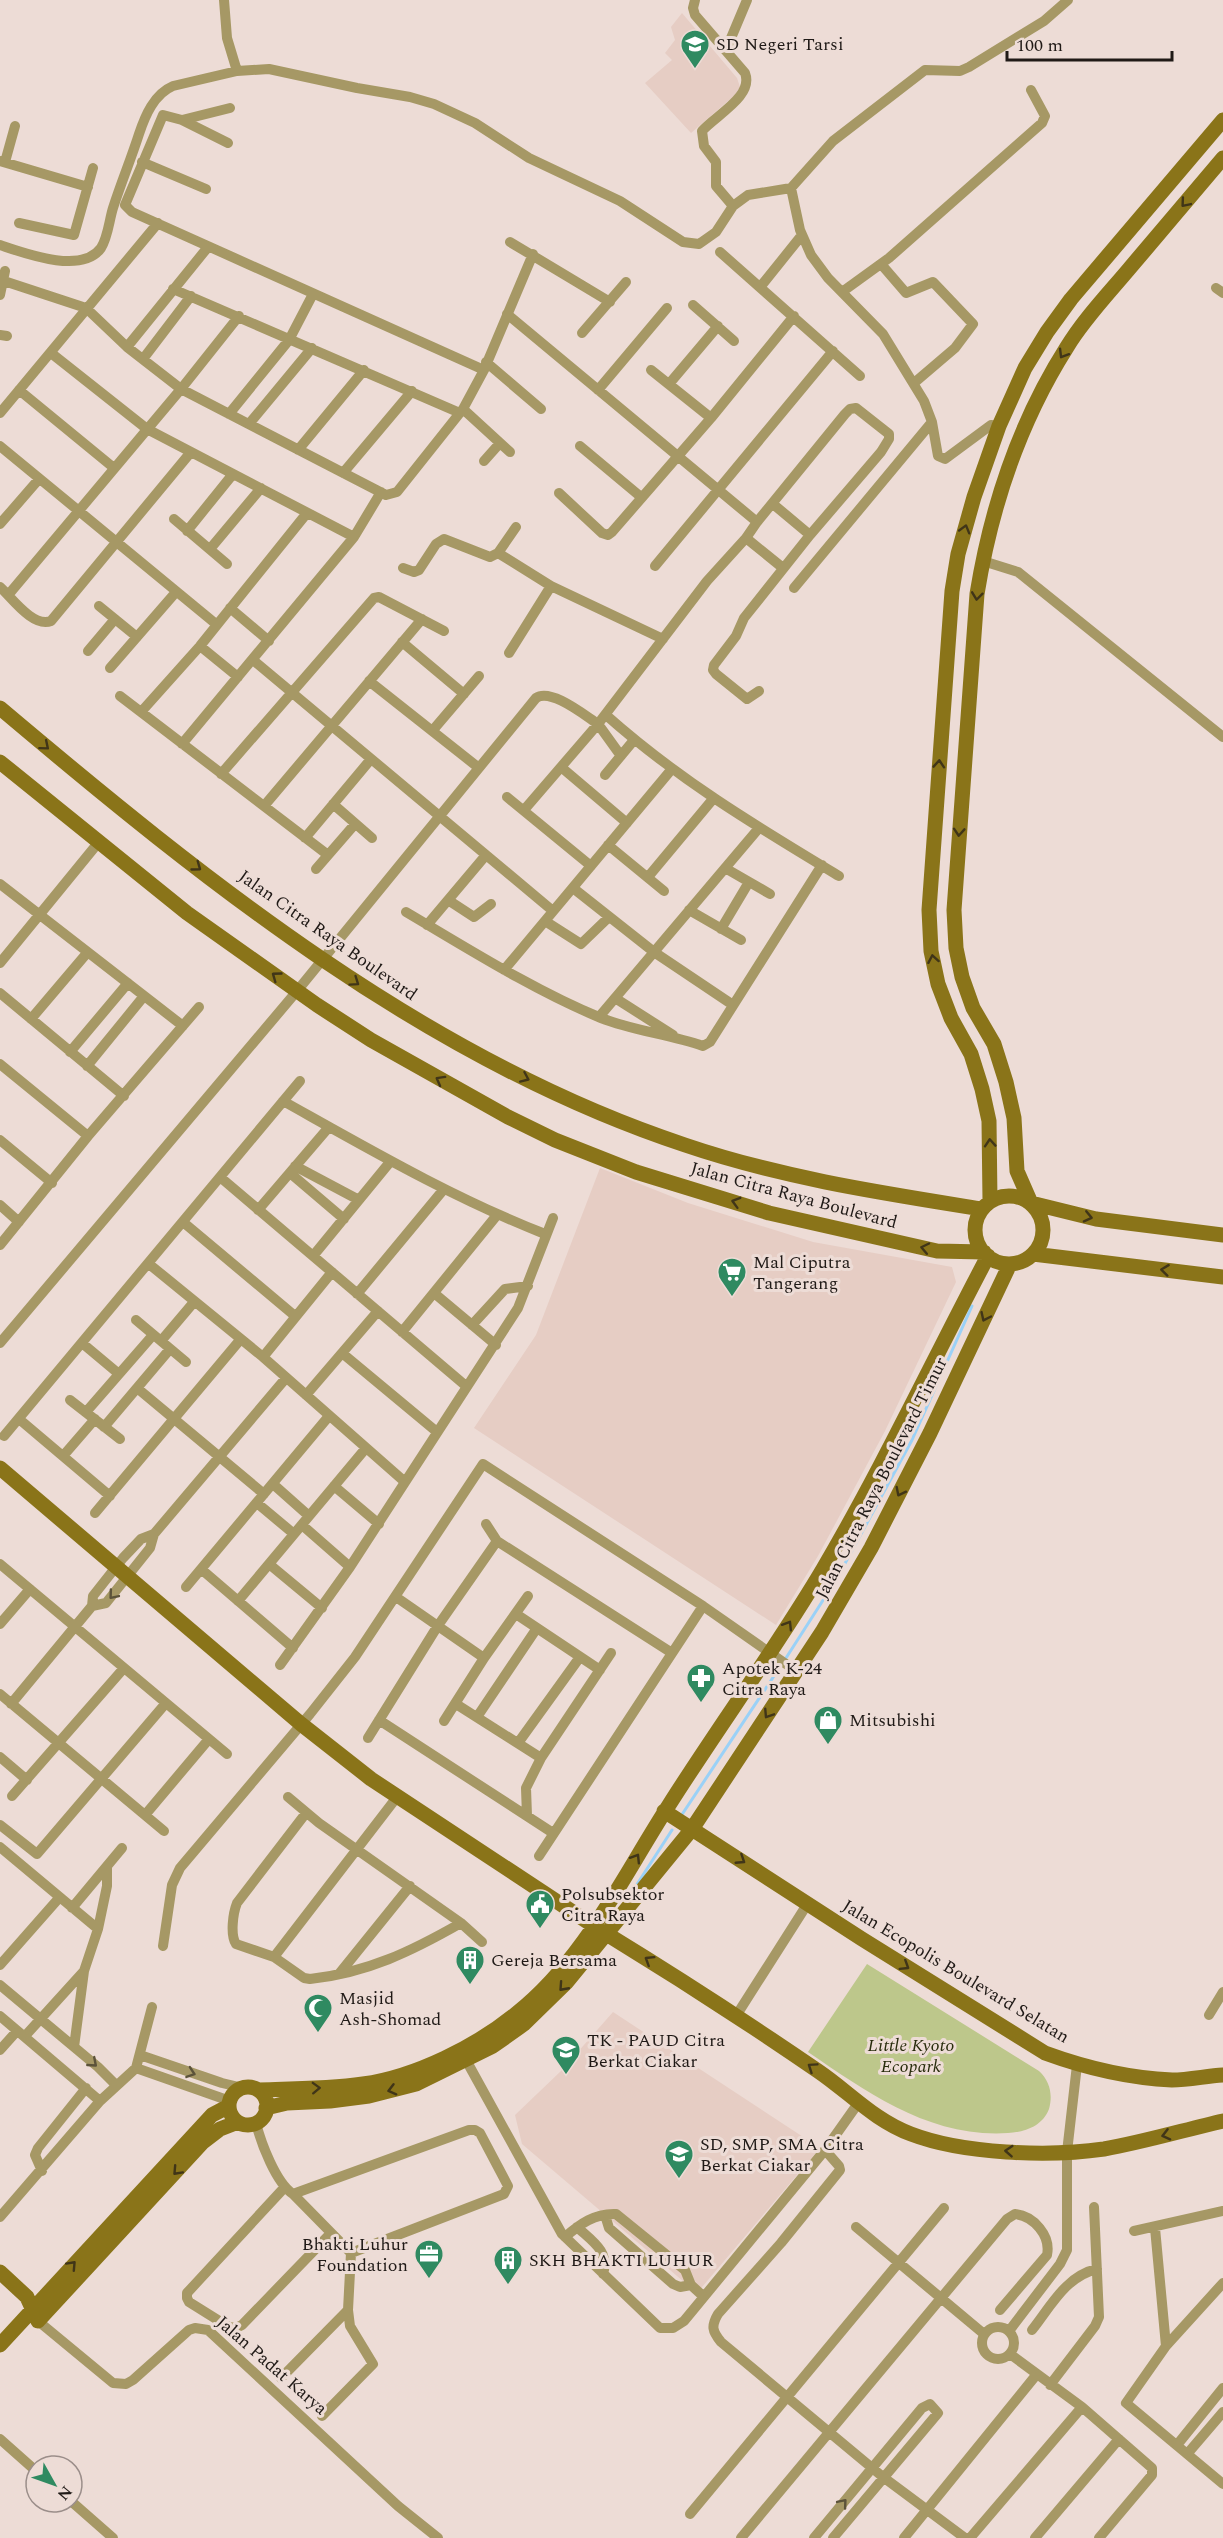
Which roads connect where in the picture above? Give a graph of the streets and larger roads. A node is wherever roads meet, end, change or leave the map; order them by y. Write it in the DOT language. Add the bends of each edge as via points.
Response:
graph roads {
  1 [pos="224,0"];
  2 [pos="695,0"];
  3 [pos="747,0"];
  4 [pos="1064,1"];
  5 [pos="726,50"];
  6 [pos="237,71"];
  7 [pos="1032,90"];
  8 [pos="230,108"];
  9 [pos="182,120"];
  10 [pos="1223,120"];
  11 [pos="15,126"];
  12 [pos="228,143"];
  13 [pos="1223,158"];
  14 [pos="3,162"];
  15 [pos="142,162"];
  16 [pos="93,168"];
  17 [pos="88,187"];
  18 [pos="791,188"];
  19 [pos="206,189"];
  20 [pos="733,206"];
  21 [pos="19,223"];
  22 [pos="158,223"];
  23 [pos="802,235"];
  24 [pos="510,242"];
  25 [pos="0,245"];
  26 [pos="208,247"];
  27 [pos="720,252"];
  28 [pos="533,254"];
  29 [pos="881,264"];
  30 [pos="626,282"];
  31 [pos="761,286"];
  32 [pos="173,289"];
  33 [pos="842,292"];
  34 [pos="314,294"];
  35 [pos="0,295"];
  36 [pos="191,296"];
  37 [pos="610,302"];
  38 [pos="693,305"];
  39 [pos="86,308"];
  40 [pos="667,308"];
  41 [pos="507,314"];
  42 [pos="239,316"];
  43 [pos="794,316"];
  44 [pos="718,326"];
  45 [pos="582,333"];
  46 [pos="289,340"];
  47 [pos="734,341"];
  48 [pos="127,346"];
  49 [pos="312,348"];
  50 [pos="833,351"];
  51 [pos="51,352"];
  52 [pos="143,359"];
  53 [pos="485,366"];
  54 [pos="364,370"];
  55 [pos="651,370"];
  56 [pos="860,376"];
  57 [pos="914,383"];
  58 [pos="669,384"];
  59 [pos="181,389"];
  60 [pos="19,390"];
  61 [pos="598,390"];
  62 [pos="412,391"];
  63 [pos="541,409"];
  64 [pos="461,411"];
  65 [pos="0,413"];
  66 [pos="229,414"];
  67 [pos="711,418"];
  68 [pos="933,422"];
  69 [pos="249,424"];
  70 [pos="999,426"];
  71 [pos="147,429"];
  72 [pos="500,443"];
  73 [pos="0,446"];
  74 [pos="580,446"];
  75 [pos="298,450"];
  76 [pos="191,452"];
  77 [pos="510,452"];
  78 [pos="676,456"];
  79 [pos="484,461"];
  80 [pos="114,468"];
  81 [pos="343,473"];
  82 [pos="233,474"];
  83 [pos="39,479"];
  84 [pos="261,488"];
  85 [pos="719,490"];
  86 [pos="381,492"];
  87 [pos="559,493"];
  88 [pos="641,497"];
  89 [pos="773,504"];
  90 [pos="78,511"];
  91 [pos="307,513"];
  92 [pos="174,519"];
  93 [pos="757,522"];
  94 [pos="0,525"];
  95 [pos="516,527"];
  96 [pos="187,531"];
  97 [pos="810,536"];
  98 [pos="354,537"];
  99 [pos="746,538"];
  100 [pos="115,542"];
  101 [pos="210,549"];
  102 [pos="498,553"];
  103 [pos="958,554"];
  104 [pos="982,561"];
  105 [pos="227,564"];
  106 [pos="655,566"];
  107 [pos="403,568"];
  108 [pos="783,568"];
  109 [pos="550,586"];
  110 [pos="794,588"];
  111 [pos="4,591"];
  112 [pos="176,592"];
  113 [pos="99,606"];
  114 [pos="230,608"];
  115 [pos="115,619"];
  116 [pos="422,619"];
  117 [pos="216,624"];
  118 [pos="444,630"];
  119 [pos="136,637"];
  120 [pos="663,639"];
  121 [pos="269,641"];
  122 [pos="402,642"];
  123 [pos="200,646"];
  124 [pos="88,651"];
  125 [pos="508,652"];
  126 [pos="253,660"];
  127 [pos="111,668"];
  128 [pos="479,676"];
  129 [pos="238,677"];
  130 [pos="369,681"];
  131 [pos="759,691"];
  132 [pos="291,692"];
  133 [pos="464,694"];
  134 [pos="120,696"];
  135 [pos="0,708"];
  136 [pos="141,712"];
  137 [pos="606,715"];
  138 [pos="598,724"];
  139 [pos="332,726"];
  140 [pos="433,730"];
  141 [pos="1223,737"];
  142 [pos="634,740"];
  143 [pos="182,744"];
  144 [pos="621,756"];
  145 [pos="371,759"];
  146 [pos="0,762"];
  147 [pos="561,767"];
  148 [pos="479,768"];
  149 [pos="671,770"];
  150 [pos="221,774"];
  151 [pos="605,775"];
  152 [pos="507,796"];
  153 [pos="713,799"];
  154 [pos="333,804"];
  155 [pos="264,806"];
  156 [pos="524,810"];
  157 [pos="439,816"];
  158 [pos="627,823"];
  159 [pos="355,824"];
  160 [pos="759,828"];
  161 [pos="305,838"];
  162 [pos="372,838"];
  163 [pos="98,843"];
  164 [pos="609,845"];
  165 [pos="328,855"];
  166 [pos="486,855"];
  167 [pos="591,866"];
  168 [pos="822,866"];
  169 [pos="725,868"];
  170 [pos="316,870"];
  171 [pos="839,876"];
  172 [pos="648,877"];
  173 [pos="749,882"];
  174 [pos="0,884"];
  175 [pos="573,888"];
  176 [pos="664,891"];
  177 [pos="770,894"];
  178 [pos="448,900"];
  179 [pos="491,904"];
  180 [pos="689,910"];
  181 [pos="553,911"];
  182 [pos="406,912"];
  183 [pos="40,916"];
  184 [pos="608,918"];
  185 [pos="545,921"];
  186 [pos="427,925"];
  187 [pos="721,929"];
  188 [pos="741,940"];
  189 [pos="654,952"];
  190 [pos="87,953"];
  191 [pos="322,958"];
  192 [pos="0,963"];
  193 [pos="504,970"];
  194 [pos="128,983"];
  195 [pos="297,991"];
  196 [pos="144,996"];
  197 [pos="615,998"];
  198 [pos="2,999"];
  199 [pos="733,1005"];
  200 [pos="199,1007"];
  201 [pos="599,1017"];
  202 [pos="31,1019"];
  203 [pos="183,1026"];
  204 [pos="676,1036"];
  205 [pos="70,1052"];
  206 [pos="0,1064"];
  207 [pos="87,1066"];
  208 [pos="300,1081"];
  209 [pos="124,1096"];
  210 [pos="283,1101"];
  211 [pos="329,1127"];
  212 [pos="88,1136"];
  213 [pos="0,1140"];
  214 [pos="390,1162"];
  215 [pos="293,1169"];
  216 [pos="220,1177"];
  217 [pos="52,1184"];
  218 [pos="444,1189"];
  219 [pos="359,1200"];
  220 [pos="1032,1203"];
  221 [pos="0,1205"];
  222 [pos="986,1205"];
  223 [pos="258,1210"];
  224 [pos="497,1215"];
  225 [pos="344,1218"];
  226 [pos="553,1218"];
  227 [pos="20,1222"];
  228 [pos="183,1222"];
  229 [pos="545,1234"];
  230 [pos="1223,1235"];
  231 [pos="0,1245"];
  232 [pos="986,1254"];
  233 [pos="1033,1254"];
  234 [pos="313,1256"];
  235 [pos="148,1264"];
  236 [pos="1010,1264"];
  237 [pos="332,1272"];
  238 [pos="1223,1277"];
  239 [pos="528,1286"];
  240 [pos="434,1293"];
  241 [pos="357,1294"];
  242 [pos="194,1302"];
  243 [pos="378,1311"];
  244 [pos="295,1316"];
  245 [pos="136,1320"];
  246 [pos="472,1325"];
  247 [pos="402,1332"];
  248 [pos="157,1338"];
  249 [pos="240,1340"];
  250 [pos="0,1343"];
  251 [pos="82,1343"];
  252 [pos="496,1345"];
  253 [pos="170,1349"];
  254 [pos="342,1353"];
  255 [pos="263,1357"];
  256 [pos="186,1362"];
  257 [pos="119,1374"];
  258 [pos="286,1378"];
  259 [pos="466,1386"];
  260 [pos="137,1388"];
  261 [pos="306,1395"];
  262 [pos="70,1400"];
  263 [pos="91,1416"];
  264 [pos="329,1416"];
  265 [pos="175,1418"];
  266 [pos="19,1419"];
  267 [pos="104,1427"];
  268 [pos="437,1432"];
  269 [pos="4,1436"];
  270 [pos="120,1439"];
  271 [pos="366,1448"];
  272 [pos="63,1456"];
  273 [pos="220,1456"];
  274 [pos="0,1468"];
  275 [pos="405,1482"];
  276 [pos="273,1484"];
  277 [pos="334,1486"];
  278 [pos="264,1494"];
  279 [pos="110,1496"];
  280 [pos="256,1503"];
  281 [pos="95,1513"];
  282 [pos="309,1516"];
  283 [pos="379,1524"];
  284 [pos="486,1524"];
  285 [pos="302,1525"];
  286 [pos="154,1534"];
  287 [pos="294,1534"];
  288 [pos="497,1541"];
  289 [pos="0,1564"];
  290 [pos="269,1564"];
  291 [pos="126,1567"];
  292 [pos="351,1567"];
  293 [pos="201,1569"];
  294 [pos="186,1587"];
  295 [pos="30,1589"];
  296 [pos="528,1596"];
  297 [pos="396,1597"];
  298 [pos="238,1601"];
  299 [pos="92,1606"];
  300 [pos="703,1606"];
  301 [pos="322,1608"];
  302 [pos="516,1614"];
  303 [pos="0,1624"];
  304 [pos="437,1627"];
  305 [pos="75,1628"];
  306 [pos="537,1628"];
  307 [pos="293,1648"];
  308 [pos="612,1653"];
  309 [pos="672,1653"];
  310 [pos="580,1656"];
  311 [pos="774,1657"];
  312 [pos="484,1658"];
  313 [pos="280,1665"];
  314 [pos="123,1668"];
  315 [pos="600,1670"];
  316 [pos="794,1670"];
  317 [pos="0,1694"];
  318 [pos="166,1703"];
  319 [pos="11,1704"];
  320 [pos="456,1704"];
  321 [pos="477,1717"];
  322 [pos="306,1719"];
  323 [pos="379,1720"];
  324 [pos="444,1721"];
  325 [pos="368,1738"];
  326 [pos="209,1739"];
  327 [pos="58,1743"];
  328 [pos="518,1743"];
  329 [pos="227,1754"];
  330 [pos="0,1757"];
  331 [pos="541,1758"];
  332 [pos="102,1779"];
  333 [pos="27,1780"];
  334 [pos="12,1796"];
  335 [pos="288,1797"];
  336 [pos="397,1797"];
  337 [pos="306,1813"];
  338 [pos="145,1815"];
  339 [pos="526,1816"];
  340 [pos="679,1821"];
  341 [pos="0,1825"];
  342 [pos="164,1831"];
  343 [pos="553,1833"];
  344 [pos="122,1848"];
  345 [pos="4,1850"];
  346 [pos="357,1851"];
  347 [pos="539,1856"];
  348 [pos="0,1862"];
  349 [pos="107,1868"];
  350 [pos="410,1886"];
  351 [pos="59,1898"];
  352 [pos="808,1903"];
  353 [pos="72,1908"];
  354 [pos="461,1923"];
  355 [pos="98,1929"];
  356 [pos="599,1929"];
  357 [pos="482,1942"];
  358 [pos="163,1946"];
  359 [pos="274,1957"];
  360 [pos="0,1965"];
  361 [pos="84,1971"];
  362 [pos="339,1974"];
  363 [pos="0,1985"];
  364 [pos="1223,1992"];
  365 [pos="152,2007"];
  366 [pos="738,2013"];
  367 [pos="1209,2015"];
  368 [pos="0,2016"];
  369 [pos="40,2019"];
  370 [pos="21,2034"];
  371 [pos="74,2047"];
  372 [pos="0,2050"];
  373 [pos="140,2055"];
  374 [pos="466,2060"];
  375 [pos="1077,2065"];
  376 [pos="136,2068"];
  377 [pos="1223,2075"];
  378 [pos="116,2085"];
  379 [pos="86,2088"];
  380 [pos="250,2089"];
  381 [pos="100,2101"];
  382 [pos="859,2102"];
  383 [pos="229,2104"];
  384 [pos="266,2108"];
  385 [pos="1223,2121"];
  386 [pos="238,2122"];
  387 [pos="256,2123"];
  388 [pos="825,2150"];
  389 [pos="1067,2152"];
  390 [pos="42,2171"];
  391 [pos="288,2191"];
  392 [pos="1094,2207"];
  393 [pos="944,2208"];
  394 [pos="1223,2211"];
  395 [pos="605,2215"];
  396 [pos="0,2217"];
  397 [pos="577,2227"];
  398 [pos="856,2228"];
  399 [pos="1155,2228"];
  400 [pos="1134,2231"];
  401 [pos="331,2233"];
  402 [pos="565,2237"];
  403 [pos="351,2253"];
  404 [pos="899,2263"];
  405 [pos="1097,2269"];
  406 [pos="0,2272"];
  407 [pos="603,2274"];
  408 [pos="1223,2283"];
  409 [pos="692,2286"];
  410 [pos="703,2296"];
  411 [pos="941,2298"];
  412 [pos="348,2310"];
  413 [pos="1000,2310"];
  414 [pos="35,2314"];
  415 [pos="1032,2330"];
  416 [pos="1009,2331"];
  417 [pos="984,2334"];
  418 [pos="0,2345"];
  419 [pos="1166,2346"];
  420 [pos="1010,2354"];
  421 [pos="1037,2374"];
  422 [pos="281,2378"];
  423 [pos="1050,2385"];
  424 [pos="1223,2388"];
  425 [pos="787,2397"];
  426 [pos="1082,2407"];
  427 [pos="1223,2412"];
  428 [pos="322,2416"];
  429 [pos="829,2431"];
  430 [pos="0,2439"];
  431 [pos="1119,2439"];
  432 [pos="1177,2445"];
  433 [pos="1188,2453"];
  434 [pos="24,2460"];
  435 [pos="872,2468"];
  436 [pos="883,2477"];
  437 [pos="1223,2484"];
  438 [pos="928,2510"];
  439 [pos="84,2513"];
  440 [pos="690,2514"];
  441 [pos="113,2538"];
  442 [pos="438,2538"];
  443 [pos="741,2538"];
  444 [pos="814,2538"];
  445 [pos="832,2538"];
  446 [pos="904,2538"];
  447 [pos="965,2538"];
  448 [pos="970,2538"];
  449 [pos="1035,2538"];
  450 [pos="1099,2538"];
  1 -- 6 [label="street" via="227,38"];
  2 -- 5 [label="street" via="695,15"];
  3 -- 5 [label="street"];
  4 -- 18 [label="street" via="1044,21 969,67 925,70 833,141"];
  5 -- 20 [label="street" via="748,81 737,99 702,131 702,141 716,162 716,186"];
  6 -- 20 [label="street" via="269,69 434,104 475,123 529,158 620,201 689,244 703,243"];
  6 -- 25 [label="street" via="172,86 158,97 143,122 106,236 97,251 82,258 56,260"];
  7 -- 29 [label="street" via="1045,116 1042,123"];
  8 -- 9 [label="street"];
  9 -- 12 [label="street"];
  9 -- 15 [label="street" via="167,114 160,116"];
  10 -- 70 [label="street" via="1059,316 1025,369"];
  11 -- 14 [label="street"];
  13 -- 104 [label="street, one-way" via="1067,346 1028,418"];
  14 -- 17 [label="street"];
  15 -- 19 [label="street"];
  15 -- 22 [label="street" via="125,205"];
  16 -- 17 [label="street"];
  17 -- 21 [label="street" via="74,235"];
  18 -- 20 [label="street" via="748,195"];
  18 -- 23 [label="street"];
  22 -- 26 [label="street"];
  22 -- 39 [label="street"];
  23 -- 31 [label="street"];
  23 -- 33 [label="street" via="817,263"];
  24 -- 28 [label="street"];
  26 -- 32 [label="street"];
  26 -- 34 [label="street"];
  27 -- 31 [label="street"];
  28 -- 37 [label="street"];
  28 -- 41 [label="street"];
  29 -- 33 [label="street"];
  29 -- 57 [label="street" via="906,293 928,282 938,285 973,324 955,348"];
  30 -- 37 [label="street"];
  31 -- 43 [label="street"];
  32 -- 36 [label="street"];
  32 -- 48 [label="street"];
  33 -- 57 [label="street" via="883,334"];
  34 -- 46 [label="street"];
  34 -- 53 [label="street"];
  35 -- 39 [label="street" via="4,276"];
  36 -- 42 [label="street"];
  36 -- 52 [label="street"];
  37 -- 45 [label="street"];
  38 -- 44 [label="street"];
  39 -- 48 [label="street"];
  39 -- 51 [label="street"];
  40 -- 61 [label="street"];
  41 -- 53 [label="street"];
  41 -- 61 [label="street"];
  42 -- 46 [label="street"];
  42 -- 59 [label="street"];
  43 -- 50 [label="street"];
  43 -- 67 [label="street"];
  44 -- 47 [label="street"];
  44 -- 58 [label="street"];
  46 -- 49 [label="street"];
  46 -- 66 [label="street"];
  48 -- 52 [label="street"];
  49 -- 54 [label="street"];
  49 -- 69 [label="street"];
  50 -- 56 [label="street"];
  50 -- 85 [label="street"];
  51 -- 60 [label="street"];
  51 -- 71 [label="street"];
  52 -- 59 [label="street"];
  53 -- 63 [label="street"];
  53 -- 64 [label="street"];
  54 -- 62 [label="street"];
  54 -- 75 [label="street"];
  55 -- 58 [label="street"];
  57 -- 68 [label="street"];
  58 -- 67 [label="street"];
  59 -- 66 [label="street"];
  59 -- 71 [label="street"];
  60 -- 65 [label="street"];
  60 -- 80 [label="street"];
  61 -- 78 [label="street"];
  62 -- 64 [label="street"];
  62 -- 81 [label="street"];
  64 -- 72 [label="street"];
  64 -- 86 [label="street" via="397,492"];
  66 -- 69 [label="street"];
  67 -- 78 [label="street"];
  68 -- 70 [label="street" via="938,456 945,459 991,425"];
  68 -- 110 [label="street"];
  69 -- 75 [label="street"];
  103 -- 70 [label="street, one-way"];
  71 -- 76 [label="street"];
  71 -- 80 [label="street"];
  72 -- 77 [label="street"];
  72 -- 79 [label="street"];
  73 -- 83 [label="street"];
  74 -- 88 [label="street"];
  75 -- 81 [label="street"];
  76 -- 82 [label="street"];
  76 -- 100 [label="street"];
  78 -- 85 [label="street"];
  78 -- 88 [label="street"];
  80 -- 90 [label="street"];
  81 -- 86 [label="street"];
  82 -- 84 [label="street"];
  82 -- 96 [label="street"];
  83 -- 90 [label="street"];
  83 -- 94 [label="street"];
  84 -- 91 [label="street"];
  84 -- 101 [label="street"];
  85 -- 93 [label="street"];
  85 -- 106 [label="street"];
  86 -- 98 [label="street"];
  87 -- 88 [label="street" via="608,535"];
  89 -- 93 [label="street"];
  89 -- 97 [label="street"];
  89 -- 97 [label="street" via="850,409 861,411 889,434 881,452"];
  90 -- 100 [label="street"];
  90 -- 111 [label="street"];
  91 -- 98 [label="street"];
  91 -- 114 [label="street"];
  92 -- 96 [label="street"];
  93 -- 99 [label="street"];
  95 -- 102 [label="street"];
  96 -- 101 [label="street"];
  97 -- 108 [label="street"];
  98 -- 121 [label="street"];
  99 -- 108 [label="street"];
  99 -- 120 [label="street"];
  100 -- 111 [label="street" via="51,621 36,621"];
  100 -- 112 [label="street"];
  101 -- 105 [label="street"];
  102 -- 107 [label="street" via="490,557 444,539 436,544 419,570"];
  102 -- 109 [label="street"];
  103 -- 104 [label="street"];
  222 -- 103 [label="street, one-way" via="990,1133 982,1089 971,1054 941,992 931,951 929,910"];
  104 -- 141 [label="street" via="1018,572"];
  104 -- 220 [label="street, one-way" via="954,910 956,948 973,1008 994,1044 1006,1082 1014,1118 1017,1171"];
  108 -- 131 [label="street" via="744,618 713,670 747,699"];
  109 -- 120 [label="street"];
  109 -- 125 [label="street"];
  112 -- 117 [label="street"];
  112 -- 119 [label="street"];
  113 -- 115 [label="street"];
  114 -- 117 [label="street"];
  114 -- 121 [label="street"];
  115 -- 119 [label="street"];
  115 -- 124 [label="street"];
  116 -- 118 [label="street"];
  116 -- 122 [label="street"];
  116 -- 132 [label="street" via="376,597"];
  117 -- 123 [label="street"];
  119 -- 127 [label="street"];
  120 -- 137 [label="street"];
  121 -- 126 [label="street"];
  122 -- 130 [label="street"];
  122 -- 133 [label="street"];
  123 -- 129 [label="street"];
  123 -- 136 [label="street"];
  126 -- 129 [label="street"];
  126 -- 132 [label="street"];
  128 -- 133 [label="street"];
  129 -- 143 [label="street"];
  130 -- 139 [label="street"];
  130 -- 140 [label="street"];
  132 -- 139 [label="street"];
  132 -- 150 [label="street"];
  133 -- 140 [label="street"];
  134 -- 136 [label="street"];
  135 -- 191 [label="street, Jalan Citra Raya Boulevard, one-way" via="176,852"];
  136 -- 143 [label="street"];
  137 -- 138 [label="street"];
  137 -- 142 [label="street"];
  138 -- 144 [label="street"];
  138 -- 147 [label="street"];
  138 -- 148 [label="street" via="553,696 540,695"];
  139 -- 145 [label="street"];
  139 -- 155 [label="street"];
  140 -- 148 [label="street"];
  142 -- 144 [label="street"];
  142 -- 149 [label="street"];
  143 -- 150 [label="street"];
  144 -- 151 [label="street"];
  145 -- 154 [label="street"];
  145 -- 157 [label="street"];
  146 -- 163 [label="street, Jalan Citra Raya Boulevard"];
  147 -- 156 [label="street"];
  147 -- 158 [label="street"];
  148 -- 157 [label="street"];
  149 -- 153 [label="street"];
  149 -- 158 [label="street"];
  150 -- 155 [label="street"];
  152 -- 156 [label="street"];
  153 -- 160 [label="street"];
  153 -- 172 [label="street"];
  154 -- 159 [label="street"];
  154 -- 161 [label="street"];
  155 -- 161 [label="street"];
  156 -- 167 [label="street"];
  157 -- 166 [label="street"];
  157 -- 191 [label="street"];
  158 -- 164 [label="street"];
  159 -- 162 [label="street"];
  159 -- 165 [label="street"];
  160 -- 168 [label="street"];
  160 -- 169 [label="street"];
  161 -- 165 [label="street"];
  163 -- 183 [label="street"];
  195 -- 163 [label="street, Jalan Citra Raya Boulevard, one-way" via="187,913"];
  164 -- 167 [label="street"];
  164 -- 172 [label="street"];
  165 -- 170 [label="street"];
  166 -- 178 [label="street"];
  166 -- 181 [label="street"];
  167 -- 175 [label="street"];
  168 -- 171 [label="street"];
  168 -- 199 [label="street"];
  169 -- 173 [label="street"];
  169 -- 180 [label="street"];
  172 -- 176 [label="street"];
  173 -- 177 [label="street"];
  173 -- 187 [label="street"];
  174 -- 183 [label="street"];
  175 -- 181 [label="street"];
  175 -- 184 [label="street"];
  178 -- 179 [label="street" via="474,917"];
  178 -- 186 [label="street"];
  180 -- 187 [label="street"];
  180 -- 189 [label="street"];
  181 -- 185 [label="street"];
  182 -- 186 [label="street"];
  183 -- 190 [label="street"];
  183 -- 192 [label="street"];
  184 -- 185 [label="street" via="581,944"];
  184 -- 189 [label="street"];
  185 -- 193 [label="street"];
  186 -- 193 [label="street"];
  187 -- 188 [label="street"];
  189 -- 197 [label="street"];
  189 -- 199 [label="street"];
  190 -- 194 [label="street"];
  190 -- 202 [label="street"];
  191 -- 195 [label="street"];
  191 -- 222 [label="street, Jalan Citra Raya Boulevard, one-way" via="367,990 483,1058 638,1128 747,1165 842,1187"];
  193 -- 201 [label="street"];
  194 -- 196 [label="street"];
  194 -- 205 [label="street"];
  232 -- 195 [label="street, Jalan Citra Raya Boulevard, one-way" via="937,1251 783,1217 652,1178 555,1140 475,1099 371,1040"];
  195 -- 250 [label="street"];
  196 -- 203 [label="street"];
  196 -- 207 [label="street"];
  197 -- 201 [label="street"];
  197 -- 204 [label="street"];
  198 -- 202 [label="street"];
  199 -- 204 [label="street" via="705,1046"];
  200 -- 203 [label="street"];
  201 -- 204 [label="street" via="629,1028"];
  202 -- 205 [label="street"];
  203 -- 209 [label="street"];
  205 -- 207 [label="street"];
  206 -- 212 [label="street"];
  207 -- 209 [label="street"];
  208 -- 210 [label="street"];
  209 -- 212 [label="street"];
  210 -- 211 [label="street"];
  210 -- 216 [label="street"];
  211 -- 214 [label="street"];
  211 -- 215 [label="street"];
  212 -- 217 [label="street"];
  213 -- 217 [label="street"];
  214 -- 218 [label="street"];
  214 -- 219 [label="street"];
  215 -- 219 [label="street"];
  215 -- 223 [label="street"];
  215 -- 225 [label="street"];
  216 -- 223 [label="street"];
  216 -- 228 [label="street"];
  217 -- 227 [label="street"];
  218 -- 224 [label="street"];
  218 -- 241 [label="street"];
  219 -- 225 [label="street"];
  220 -- 222 [label="street" via="1011,1196"];
  220 -- 230 [label="street, one-way" via="1096,1219"];
  220 -- 233 [label="street" via="1043,1223 1040,1245"];
  221 -- 227 [label="street"];
  222 -- 232 [label="street" via="975,1226"];
  223 -- 234 [label="street"];
  224 -- 229 [label="street"];
  224 -- 240 [label="street"];
  225 -- 234 [label="street"];
  226 -- 229 [label="street"];
  227 -- 231 [label="street"];
  228 -- 235 [label="street"];
  228 -- 244 [label="street"];
  229 -- 239 [label="street"];
  232 -- 236 [label="street"];
  311 -- 232 [label="street, Jalan Citra Raya Boulevard Timur, one-way" via="877,1473"];
  233 -- 236 [label="street"];
  238 -- 233 [label="street, one-way"];
  234 -- 237 [label="street"];
  235 -- 242 [label="street"];
  235 -- 251 [label="street"];
  236 -- 316 [label="street, Jalan Citra Raya Boulevard Timur, one-way" via="871,1548"];
  237 -- 241 [label="street"];
  237 -- 244 [label="street"];
  239 -- 246 [label="street" via="505,1289"];
  239 -- 252 [label="street"];
  240 -- 246 [label="street"];
  240 -- 247 [label="street"];
  241 -- 243 [label="street"];
  242 -- 248 [label="street"];
  242 -- 249 [label="street"];
  243 -- 247 [label="street"];
  243 -- 254 [label="street"];
  244 -- 255 [label="street"];
  245 -- 248 [label="street"];
  246 -- 252 [label="street"];
  247 -- 259 [label="street"];
  248 -- 253 [label="street"];
  248 -- 257 [label="street"];
  249 -- 255 [label="street"];
  249 -- 265 [label="street"];
  251 -- 257 [label="street"];
  251 -- 266 [label="street"];
  252 -- 259 [label="street"];
  253 -- 256 [label="street"];
  253 -- 260 [label="street"];
  254 -- 261 [label="street"];
  254 -- 268 [label="street"];
  255 -- 258 [label="street"];
  257 -- 263 [label="street"];
  258 -- 261 [label="street"];
  258 -- 273 [label="street"];
  259 -- 268 [label="street"];
  260 -- 265 [label="street"];
  260 -- 267 [label="street"];
  261 -- 264 [label="street"];
  262 -- 263 [label="street"];
  263 -- 267 [label="street"];
  263 -- 272 [label="street"];
  264 -- 271 [label="street"];
  264 -- 276 [label="street"];
  265 -- 273 [label="street"];
  265 -- 279 [label="street"];
  266 -- 269 [label="street"];
  266 -- 272 [label="street"];
  267 -- 270 [label="street"];
  268 -- 275 [label="street"];
  271 -- 275 [label="street"];
  271 -- 277 [label="street"];
  272 -- 279 [label="street"];
  273 -- 278 [label="street"];
  273 -- 286 [label="street"];
  274 -- 291 [label="street"];
  275 -- 283 [label="street"];
  276 -- 278 [label="street"];
  276 -- 282 [label="street"];
  277 -- 282 [label="street"];
  277 -- 283 [label="street"];
  278 -- 280 [label="street"];
  279 -- 281 [label="street"];
  280 -- 287 [label="street"];
  280 -- 293 [label="street"];
  282 -- 285 [label="street"];
  283 -- 292 [label="street"];
  284 -- 288 [label="street"];
  285 -- 287 [label="street"];
  285 -- 292 [label="street"];
  286 -- 291 [label="street" via="146,1555"];
  286 -- 291 [label="street" via="135,1545"];
  287 -- 290 [label="street"];
  288 -- 304 [label="street"];
  288 -- 309 [label="street"];
  289 -- 295 [label="street"];
  290 -- 298 [label="street"];
  290 -- 301 [label="street"];
  291 -- 299 [label="street" via="93,1596"];
  291 -- 299 [label="street, one-way" via="106,1603"];
  291 -- 322 [label="street"];
  292 -- 301 [label="street"];
  293 -- 294 [label="street"];
  293 -- 298 [label="street"];
  295 -- 303 [label="street"];
  295 -- 305 [label="street"];
  296 -- 302 [label="street"];
  297 -- 300 [label="street" via="483,1464"];
  297 -- 304 [label="street"];
  297 -- 322 [label="street" via="356,1657"];
  298 -- 307 [label="street"];
  299 -- 305 [label="street"];
  300 -- 309 [label="street"];
  300 -- 311 [label="street"];
  301 -- 307 [label="street"];
  302 -- 306 [label="street"];
  302 -- 312 [label="street"];
  304 -- 312 [label="street"];
  304 -- 323 [label="street"];
  305 -- 314 [label="street"];
  305 -- 319 [label="street"];
  306 -- 310 [label="street"];
  306 -- 321 [label="street"];
  307 -- 313 [label="street"];
  308 -- 315 [label="street"];
  309 -- 343 [label="street"];
  310 -- 315 [label="street"];
  310 -- 328 [label="street"];
  311 -- 316 [label="street"];
  311 -- 340 [label="street, Jalan Citra Raya Boulevard Timur"];
  312 -- 320 [label="street"];
  314 -- 318 [label="street"];
  314 -- 327 [label="street"];
  315 -- 331 [label="street"];
  316 -- 340 [label="street, Jalan Citra Raya Boulevard Timur, one-way"];
  317 -- 319 [label="street"];
  318 -- 326 [label="street"];
  318 -- 332 [label="street"];
  319 -- 327 [label="street"];
  320 -- 321 [label="street"];
  320 -- 324 [label="street"];
  321 -- 328 [label="street"];
  322 -- 336 [label="street" via="371,1779"];
  322 -- 358 [label="street" via="180,1868 172,1885"];
  323 -- 325 [label="street"];
  323 -- 339 [label="street"];
  326 -- 329 [label="street"];
  326 -- 338 [label="street"];
  327 -- 332 [label="street"];
  327 -- 333 [label="street"];
  328 -- 331 [label="street"];
  330 -- 333 [label="street"];
  331 -- 339 [label="street" via="526,1788"];
  332 -- 338 [label="street"];
  332 -- 341 [label="street" via="37,1854"];
  333 -- 334 [label="street"];
  335 -- 337 [label="street"];
  336 -- 346 [label="street"];
  336 -- 356 [label="street"];
  337 -- 346 [label="street"];
  337 -- 359 [label="street" via="235,1909 234,1942"];
  338 -- 342 [label="street"];
  339 -- 343 [label="street"];
  340 -- 352 [label="street, Jalan Ecopolis Boulevard Selatan, one-way"];
  356 -- 340 [label="street, Jalan Citra Raya Boulevard Timur, one-way"];
  340 -- 356 [label="street, Jalan Citra Raya Boulevard Timur"];
  343 -- 347 [label="street"];
  344 -- 349 [label="street"];
  345 -- 348 [label="street"];
  345 -- 351 [label="street"];
  346 -- 350 [label="street"];
  346 -- 359 [label="street"];
  349 -- 353 [label="street"];
  349 -- 355 [label="street"];
  350 -- 354 [label="street"];
  350 -- 362 [label="street"];
  351 -- 353 [label="street"];
  351 -- 360 [label="street"];
  352 -- 366 [label="street"];
  352 -- 375 [label="street, Jalan Ecopolis Boulevard Selatan, one-way" via="1045,2053"];
  353 -- 355 [label="street"];
  354 -- 357 [label="street"];
  354 -- 362 [label="street" via="413,1950 377,1965"];
  355 -- 361 [label="street"];
  366 -- 356 [label="street, one-way"];
  356 -- 374 [label="street, Jalan Citra Raya Boulevard Timur, one-way" via="578,1969 548,2003 493,2046"];
  380 -- 356 [label="street, Jalan Citra Raya Boulevard Timur, one-way" via="366,2084 411,2072 460,2050 524,2007"];
  359 -- 362 [label="street" via="307,1980"];
  361 -- 369 [label="street"];
  361 -- 371 [label="street"];
  363 -- 369 [label="street"];
  364 -- 367 [label="street"];
  365 -- 373 [label="street"];
  382 -- 366 [label="street, one-way"];
  368 -- 370 [label="street"];
  369 -- 370 [label="street"];
  369 -- 371 [label="street"];
  370 -- 372 [label="street"];
  370 -- 379 [label="street"];
  371 -- 378 [label="street, one-way"];
  373 -- 376 [label="street"];
  373 -- 380 [label="street, one-way"];
  374 -- 384 [label="street, Jalan Citra Raya Boulevard Timur, one-way" via="416,2084 369,2096"];
  374 -- 402 [label="street"];
  375 -- 377 [label="street, Jalan Ecopolis Boulevard Selatan" via="1126,2076 1174,2080"];
  375 -- 389 [label="street"];
  376 -- 378 [label="street"];
  376 -- 383 [label="street"];
  378 -- 381 [label="street"];
  379 -- 381 [label="street"];
  379 -- 390 [label="street" via="38,2148 35,2155"];
  380 -- 383 [label="street" via="235,2093"];
  380 -- 384 [label="street" via="265,2098"];
  381 -- 390 [label="street"];
  382 -- 388 [label="street"];
  389 -- 382 [label="street, one-way" via="973,2148 928,2139 889,2125"];
  383 -- 386 [label="street"];
  414 -- 383 [label="street, one-way" via="212,2115"];
  384 -- 387 [label="street"];
  385 -- 389 [label="street, one-way" via="1104,2149"];
  386 -- 387 [label="street"];
  386 -- 414 [label="street, one-way" via="203,2142"];
  387 -- 391 [label="street"];
  388 -- 410 [label="street"];
  388 -- 425 [label="street" via="840,2170 713,2322 721,2342"];
  389 -- 416 [label="street" via="1067,2250"];
  390 -- 396 [label="street"];
  391 -- 401 [label="street"];
  391 -- 401 [label="street" via="187,2293 189,2302 236,2328"];
  391 -- 403 [label="street" via="469,2130 480,2133 508,2186 504,2194"];
  392 -- 405 [label="street"];
  393 -- 404 [label="street"];
  394 -- 399 [label="street"];
  395 -- 397 [label="street"];
  395 -- 409 [label="street" via="616,2214 652,2243 685,2270"];
  395 -- 409 [label="street" via="609,2228 674,2284"];
  397 -- 402 [label="street"];
  397 -- 407 [label="street" via="603,2252"];
  398 -- 404 [label="street"];
  399 -- 400 [label="street"];
  399 -- 419 [label="street"];
  401 -- 403 [label="street"];
  402 -- 407 [label="street"];
  403 -- 412 [label="street"];
  404 -- 411 [label="street"];
  404 -- 425 [label="street"];
  405 -- 415 [label="street" via="1070,2281"];
  405 -- 423 [label="street" via="1097,2322"];
  406 -- 414 [label="street" via="27,2297"];
  407 -- 410 [label="street" via="660,2328 679,2325"];
  408 -- 419 [label="street"];
  409 -- 410 [label="street"];
  411 -- 413 [label="street" via="1007,2219 1015,2214 1024,2215 1046,2235 1047,2255"];
  411 -- 417 [label="street"];
  411 -- 429 [label="street"];
  412 -- 422 [label="street"];
  412 -- 428 [label="street" via="351,2326 373,2364"];
  414 -- 418 [label="street"];
  414 -- 442 [label="street, Jalan Padat Karya" via="119,2385 133,2380 189,2330 208,2330 398,2506"];
  416 -- 417 [label="street" via="993,2328"];
  416 -- 420 [label="street" via="1014,2342"];
  417 -- 420 [label="street" via="983,2350 990,2358"];
  419 -- 432 [label="street" via="1126,2403"];
  420 -- 421 [label="street"];
  421 -- 423 [label="street"];
  421 -- 438 [label="street"];
  423 -- 426 [label="street"];
  424 -- 432 [label="street"];
  425 -- 429 [label="street"];
  425 -- 440 [label="street"];
  426 -- 431 [label="street"];
  426 -- 448 [label="street"];
  427 -- 433 [label="street"];
  429 -- 435 [label="street"];
  429 -- 443 [label="street"];
  430 -- 434 [label="street"];
  431 -- 449 [label="street"];
  431 -- 450 [label="street" via="1153,2471"];
  432 -- 433 [label="street"];
  433 -- 437 [label="street"];
  435 -- 436 [label="street"];
  435 -- 436 [label="street" via="922,2408 930,2404 938,2413"];
  444 -- 435 [label="street, one-way"];
  436 -- 438 [label="street"];
  436 -- 445 [label="street"];
  438 -- 446 [label="street"];
  438 -- 447 [label="street"];
  439 -- 441 [label="street"];
}
